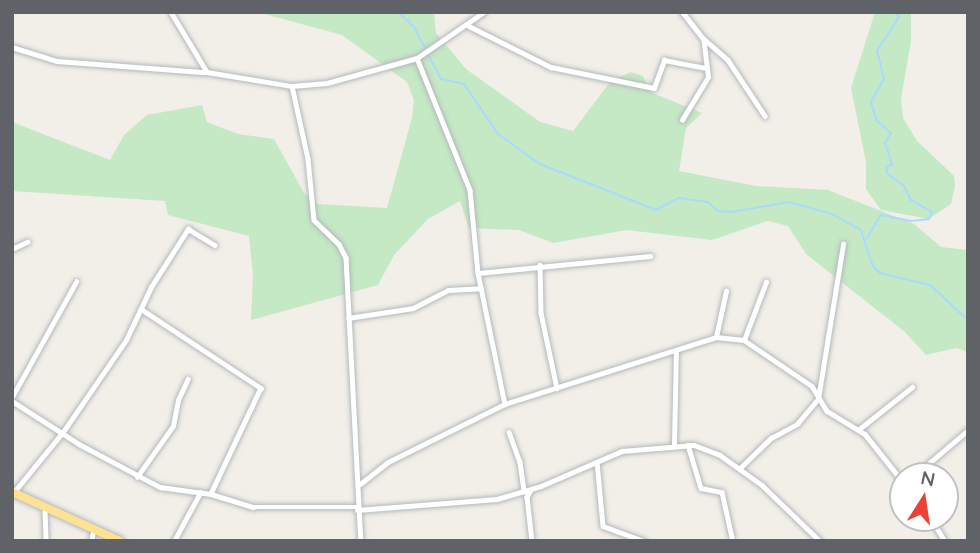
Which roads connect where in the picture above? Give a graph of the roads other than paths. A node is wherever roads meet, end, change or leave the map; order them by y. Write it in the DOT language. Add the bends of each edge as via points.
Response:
graph roads {
  1 [pos="171,12"];
  2 [pos="484,12"];
  3 [pos="682,12"];
  4 [pos="469,26"];
  5 [pos="704,39"];
  6 [pos="12,47"];
  7 [pos="417,58"];
  8 [pos="706,68"];
  9 [pos="206,72"];
  10 [pos="292,86"];
  11 [pos="765,116"];
  12 [pos="682,120"];
  13 [pos="27,242"];
  14 [pos="843,244"];
  15 [pos="215,245"];
  16 [pos="12,249"];
  17 [pos="650,256"];
  18 [pos="540,265"];
  19 [pos="478,273"];
  20 [pos="76,282"];
  21 [pos="766,282"];
  22 [pos="481,288"];
  23 [pos="726,291"];
  24 [pos="141,309"];
  25 [pos="348,318"];
  26 [pos="716,337"];
  27 [pos="744,340"];
  28 [pos="676,351"];
  29 [pos="188,379"];
  30 [pos="912,387"];
  31 [pos="556,388"];
  32 [pos="12,399"];
  33 [pos="818,399"];
  34 [pos="505,404"];
  35 [pos="858,430"];
  36 [pos="968,430"];
  37 [pos="63,432"];
  38 [pos="509,432"];
  39 [pos="674,444"];
  40 [pos="688,445"];
  41 [pos="597,462"];
  42 [pos="930,462"];
  43 [pos="889,466"];
  44 [pos="740,468"];
  45 [pos="137,477"];
  46 [pos="360,484"];
  47 [pos="531,489"];
  48 [pos="13,492"];
  49 [pos="524,492"];
  50 [pos="200,493"];
  51 [pos="211,494"];
  52 [pos="45,509"];
  53 [pos="357,509"];
  54 [pos="92,536"];
  55 [pos="732,537"];
  56 [pos="46,541"];
  57 [pos="120,541"];
  58 [pos="174,541"];
  59 [pos="361,541"];
  60 [pos="532,541"];
  61 [pos="644,541"];
  62 [pos="820,541"];
  1 -- 9 [label="street"];
  2 -- 4 [label="street"];
  3 -- 5 [label="street"];
  4 -- 7 [label="street"];
  4 -- 8 [label="street" via="551,67 654,88 664,60"];
  5 -- 8 [label="street"];
  5 -- 11 [label="street" via="728,60"];
  6 -- 9 [label="street" via="57,61"];
  7 -- 10 [label="street" via="327,83"];
  7 -- 19 [label="street" via="470,190"];
  8 -- 12 [label="street" via="708,77"];
  9 -- 10 [label="street"];
  10 -- 25 [label="street" via="314,220 339,244 346,258"];
  13 -- 16 [label="street"];
  14 -- 33 [label="street"];
  15 -- 24 [label="street" via="188,229"];
  17 -- 18 [label="street"];
  18 -- 19 [label="street"];
  18 -- 31 [label="street" via="541,313"];
  19 -- 22 [label="street"];
  20 -- 32 [label="street"];
  21 -- 27 [label="street"];
  22 -- 25 [label="street" via="448,290 413,308"];
  22 -- 34 [label="street"];
  23 -- 26 [label="street"];
  24 -- 37 [label="street" via="126,340"];
  24 -- 51 [label="street" via="261,388"];
  25 -- 46 [label="street"];
  26 -- 27 [label="street"];
  26 -- 28 [label="street"];
  27 -- 33 [label="street" via="811,386"];
  28 -- 31 [label="street"];
  28 -- 39 [label="street"];
  29 -- 45 [label="street" via="177,400 173,426"];
  30 -- 35 [label="street"];
  31 -- 34 [label="street"];
  32 -- 37 [label="street"];
  33 -- 35 [label="street" via="827,411"];
  33 -- 44 [label="street" via="809,414 771,438"];
  34 -- 46 [label="street" via="388,462"];
  35 -- 43 [label="street"];
  36 -- 42 [label="street"];
  37 -- 45 [label="street"];
  37 -- 48 [label="street"];
  38 -- 49 [label="street"];
  39 -- 40 [label="street"];
  39 -- 41 [label="street" via="622,451"];
  40 -- 44 [label="street" via="707,448"];
  40 -- 55 [label="street" via="701,488 720,490 725,498"];
  41 -- 47 [label="street"];
  41 -- 61 [label="street" via="603,526"];
  44 -- 62 [label="street"];
  45 -- 50 [label="street" via="160,487"];
  46 -- 53 [label="street"];
  47 -- 49 [label="street"];
  47 -- 60 [label="street" via="527,497"];
  48 -- 52 [label="highway"];
  49 -- 53 [label="street" via="497,499"];
  50 -- 51 [label="street"];
  50 -- 58 [label="street"];
  51 -- 53 [label="street" via="253,507"];
  52 -- 54 [label="highway"];
  52 -- 56 [label="street"];
  53 -- 59 [label="street"];
  54 -- 57 [label="highway"];
}
